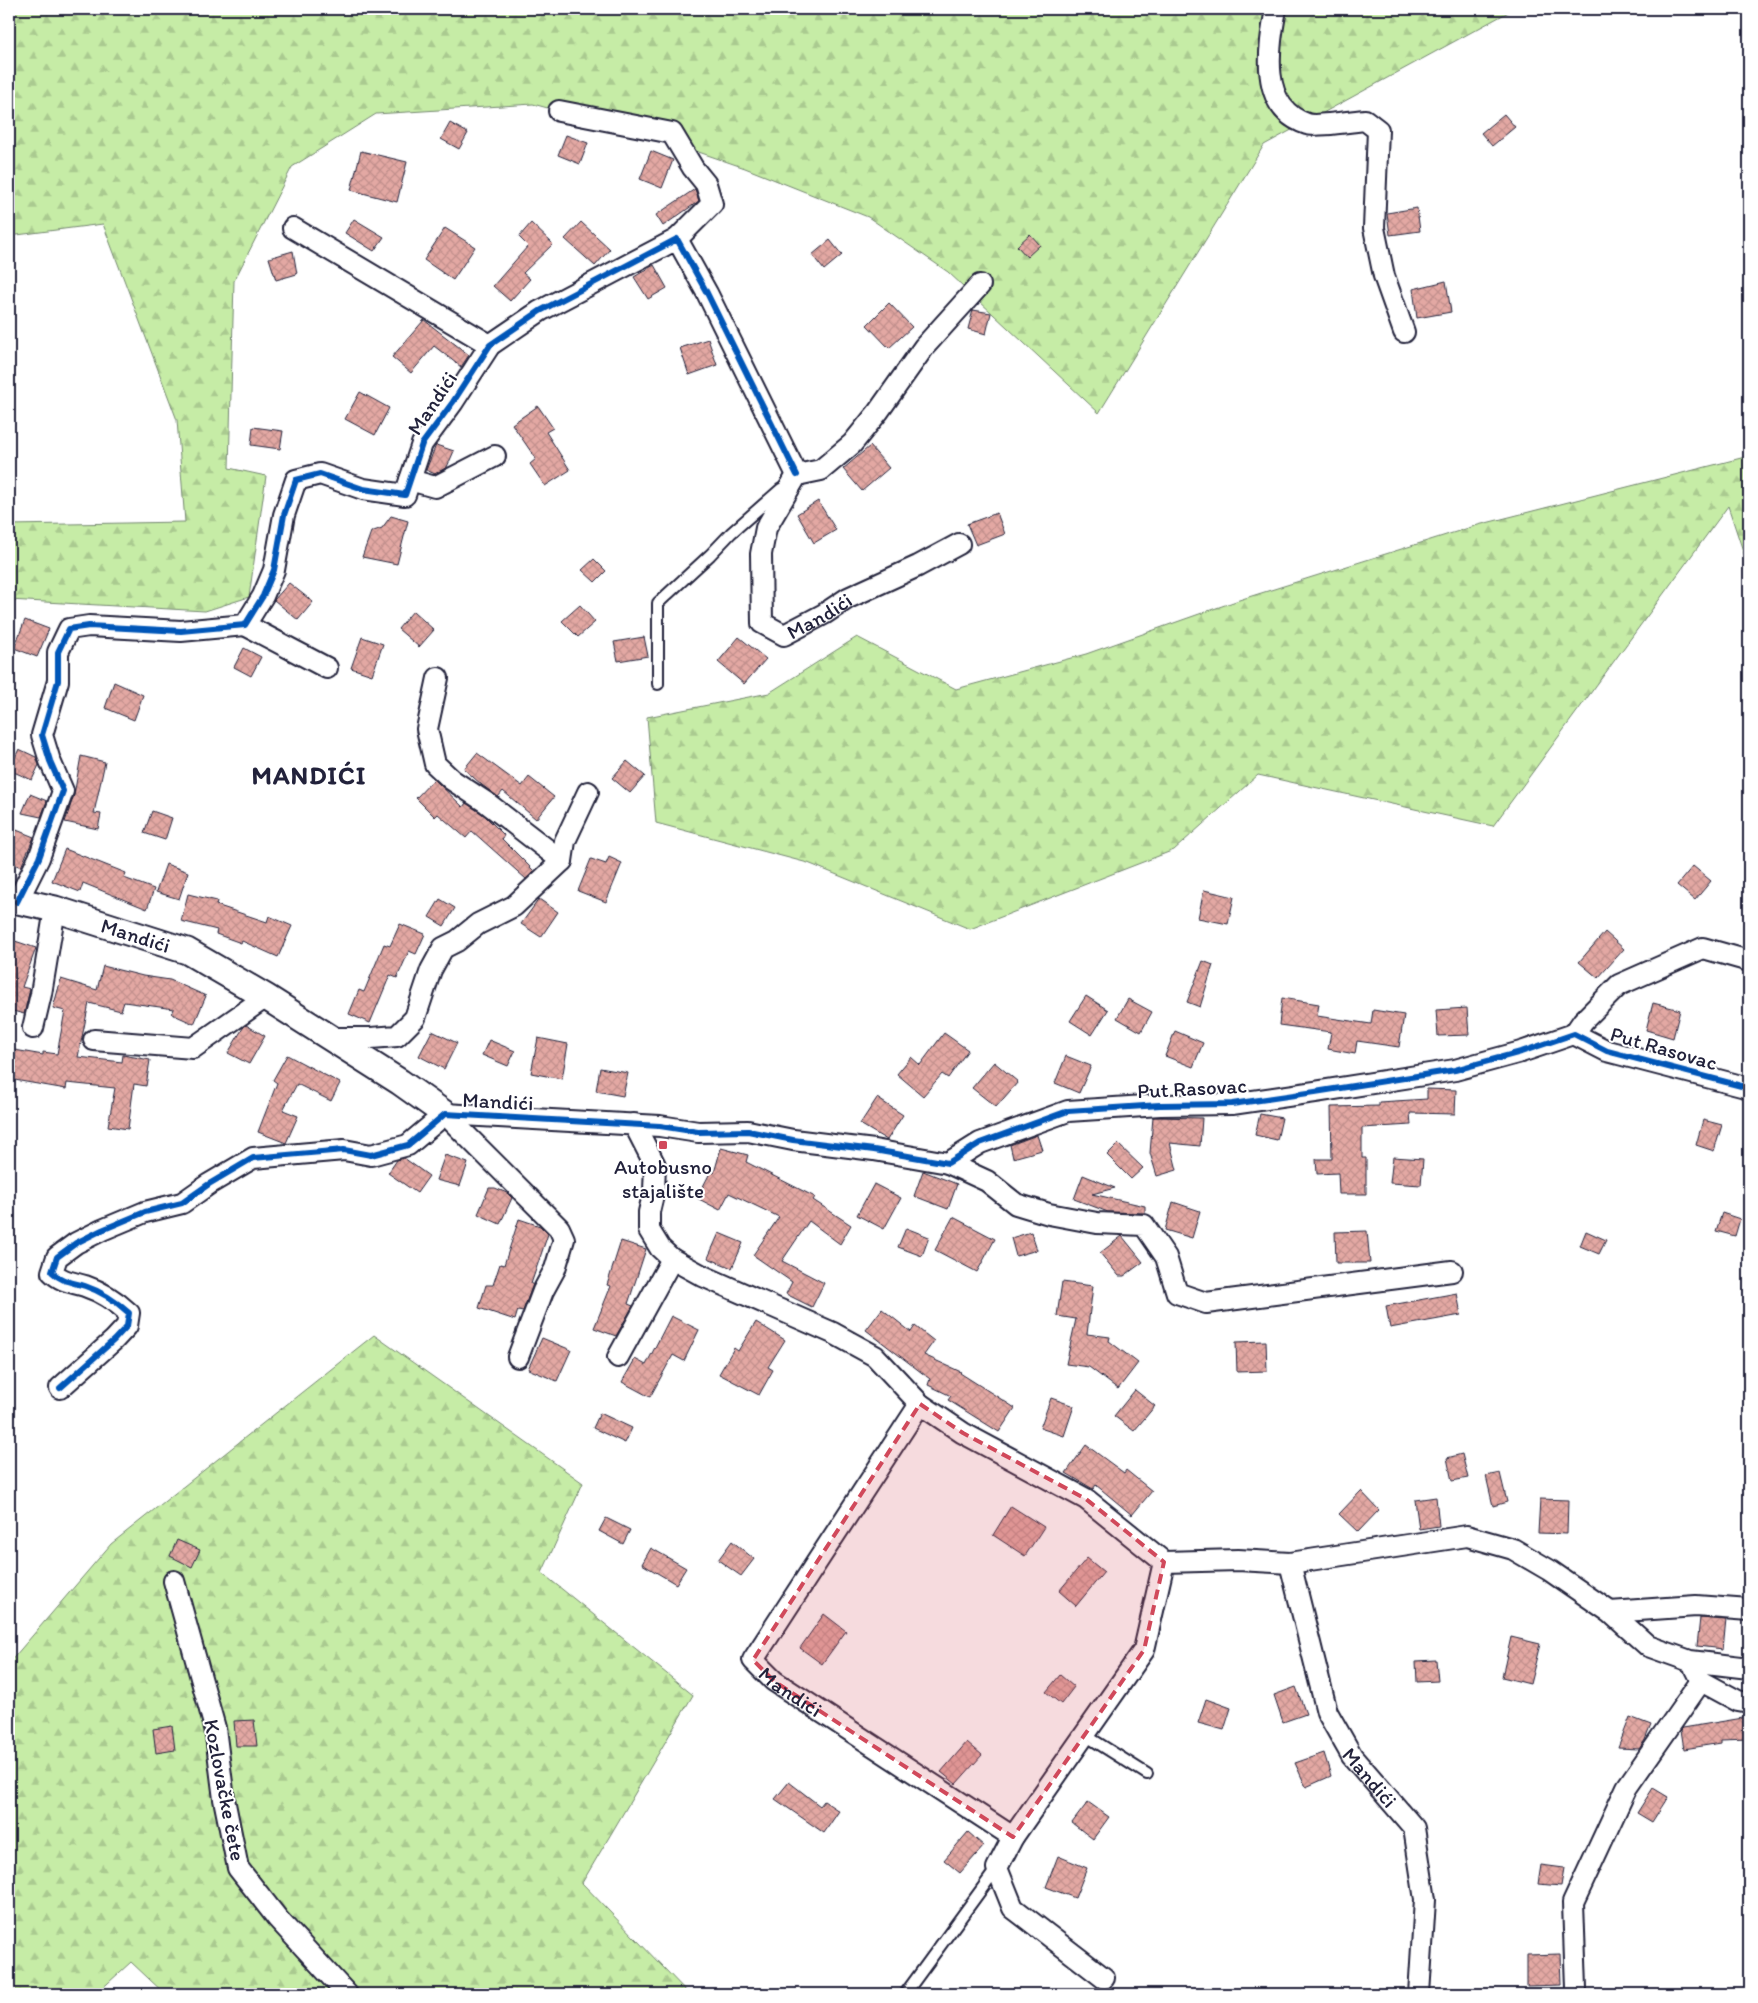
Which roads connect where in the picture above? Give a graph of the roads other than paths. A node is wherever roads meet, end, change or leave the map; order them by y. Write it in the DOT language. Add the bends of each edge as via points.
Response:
graph roads {
  1 [pos="1276,9"];
  2 [pos="559,111"];
  3 [pos="292,228"];
  4 [pos="677,239"];
  5 [pos="980,285"];
  6 [pos="1404,332"];
  7 [pos="490,345"];
  8 [pos="495,456"];
  9 [pos="797,475"];
  10 [pos="410,480"];
  11 [pos="959,544"];
  12 [pos="245,625"];
  13 [pos="327,668"];
  14 [pos="438,678"];
  15 [pos="658,684"];
  16 [pos="588,792"];
  17 [pos="562,861"];
  18 [pos="13,900"];
  19 [pos="55,908"];
  20 [pos="1749,961"];
  21 [pos="266,997"];
  22 [pos="33,1028"];
  23 [pos="1574,1034"];
  24 [pos="329,1038"];
  25 [pos="94,1040"];
  26 [pos="1749,1088"];
  27 [pos="445,1114"];
  28 [pos="634,1124"];
  29 [pos="948,1163"];
  30 [pos="672,1259"];
  31 [pos="1452,1271"];
  32 [pos="618,1356"];
  33 [pos="518,1357"];
  34 [pos="60,1388"];
  35 [pos="920,1404"];
  36 [pos="1164,1562"];
  37 [pos="1290,1563"];
  38 [pos="174,1581"];
  39 [pos="1749,1610"];
  40 [pos="1610,1612"];
  41 [pos="1690,1661"];
  42 [pos="1749,1668"];
  43 [pos="1701,1681"];
  44 [pos="1749,1703"];
  45 [pos="1085,1735"];
  46 [pos="1147,1774"];
  47 [pos="1013,1837"];
  48 [pos="997,1868"];
  49 [pos="1104,1978"];
  50 [pos="1576,1988"];
  51 [pos="347,1994"];
  52 [pos="905,1994"];
  53 [pos="1419,1994"];
  1 -- 6 [label="street" via="1269,52 1273,91 1286,112 1308,125 1365,120 1378,130 1374,228 1384,276"];
  2 -- 4 [label="street, Mandići" via="672,133 706,184 712,204"];
  3 -- 7 [label="street"];
  4 -- 7 [label="street, Mandići" via="540,311"];
  4 -- 9 [label="street"];
  5 -- 9 [label="street" via="924,347 852,444 821,470"];
  7 -- 10 [label="street, Mandići" via="422,444"];
  8 -- 10 [label="street" via="435,487"];
  9 -- 11 [label="street, Mandići" via="766,528 761,554 762,623 784,634 848,598"];
  9 -- 15 [label="lane" via="658,603"];
  10 -- 12 [label="street, Mandići" via="405,495 364,489 320,474 296,480 284,515 274,570"];
  12 -- 13 [label="street"];
  12 -- 18 [label="street, Mandići" via="181,631 89,626 69,629 58,652 58,682 42,735 63,792 39,858"];
  14 -- 17 [label="street" via="427,728 435,764"];
  16 -- 17 [label="street" via="565,841"];
  17 -- 24 [label="street" via="514,906 478,924 443,948 431,970 415,1018 397,1036"];
  18 -- 19 [label="street, Mandići"];
  19 -- 21 [label="street, Mandići" via="187,951"];
  19 -- 22 [label="street" via="42,994"];
  20 -- 23 [label="street, Put Rasovac" via="1703,948 1619,985"];
  21 -- 24 [label="street, Mandići"];
  21 -- 25 [label="street" via="193,1048"];
  23 -- 26 [label="street, Put Rasovac" via="1607,1051"];
  23 -- 29 [label="street, Put Rasovac" via="1456,1070 1315,1092 1232,1104 1068,1111 980,1143"];
  24 -- 27 [label="street, Mandići"];
  27 -- 28 [label="street, Mandići"];
  27 -- 33 [label="street, Mandići" via="559,1228 564,1239 555,1270 543,1291"];
  27 -- 34 [label="street, Mandići" via="408,1144 371,1154 344,1150 253,1158 182,1203 145,1212 76,1243 57,1257 52,1272 60,1280 86,1286 129,1313 127,1326"];
  28 -- 29 [label="street" via="698,1132 748,1131"];
  28 -- 30 [label="street" via="655,1165 649,1230 660,1248"];
  29 -- 31 [label="street" via="987,1181 1016,1204 1097,1223 1144,1225 1166,1257 1177,1293 1206,1304"];
  30 -- 32 [label="street"];
  30 -- 35 [label="street" via="703,1276 833,1333 875,1356"];
  35 -- 36 [label="street" via="962,1433 1086,1499"];
  35 -- 47 [label="street, Mandići" via="752,1660 774,1681"];
  36 -- 37 [label="street" via="1238,1560"];
  36 -- 45 [label="street" via="1144,1650"];
  37 -- 40 [label="street" via="1467,1536 1513,1549"];
  37 -- 53 [label="street, Mandići" via="1328,1712 1352,1756 1414,1828 1425,1900"];
  38 -- 51 [label="street, Kozlovačke čete" via="215,1728 224,1799 238,1868 278,1919"];
  39 -- 40 [label="street" via="1696,1606"];
  40 -- 41 [label="street" via="1648,1646"];
  41 -- 42 [label="street"];
  41 -- 43 [label="street"];
  43 -- 44 [label="street"];
  43 -- 50 [label="street" via="1627,1787 1573,1902"];
  45 -- 46 [label="lane"];
  45 -- 47 [label="street"];
  47 -- 48 [label="street"];
  48 -- 49 [label="street" via="1013,1908"];
  48 -- 52 [label="lane"];
}
